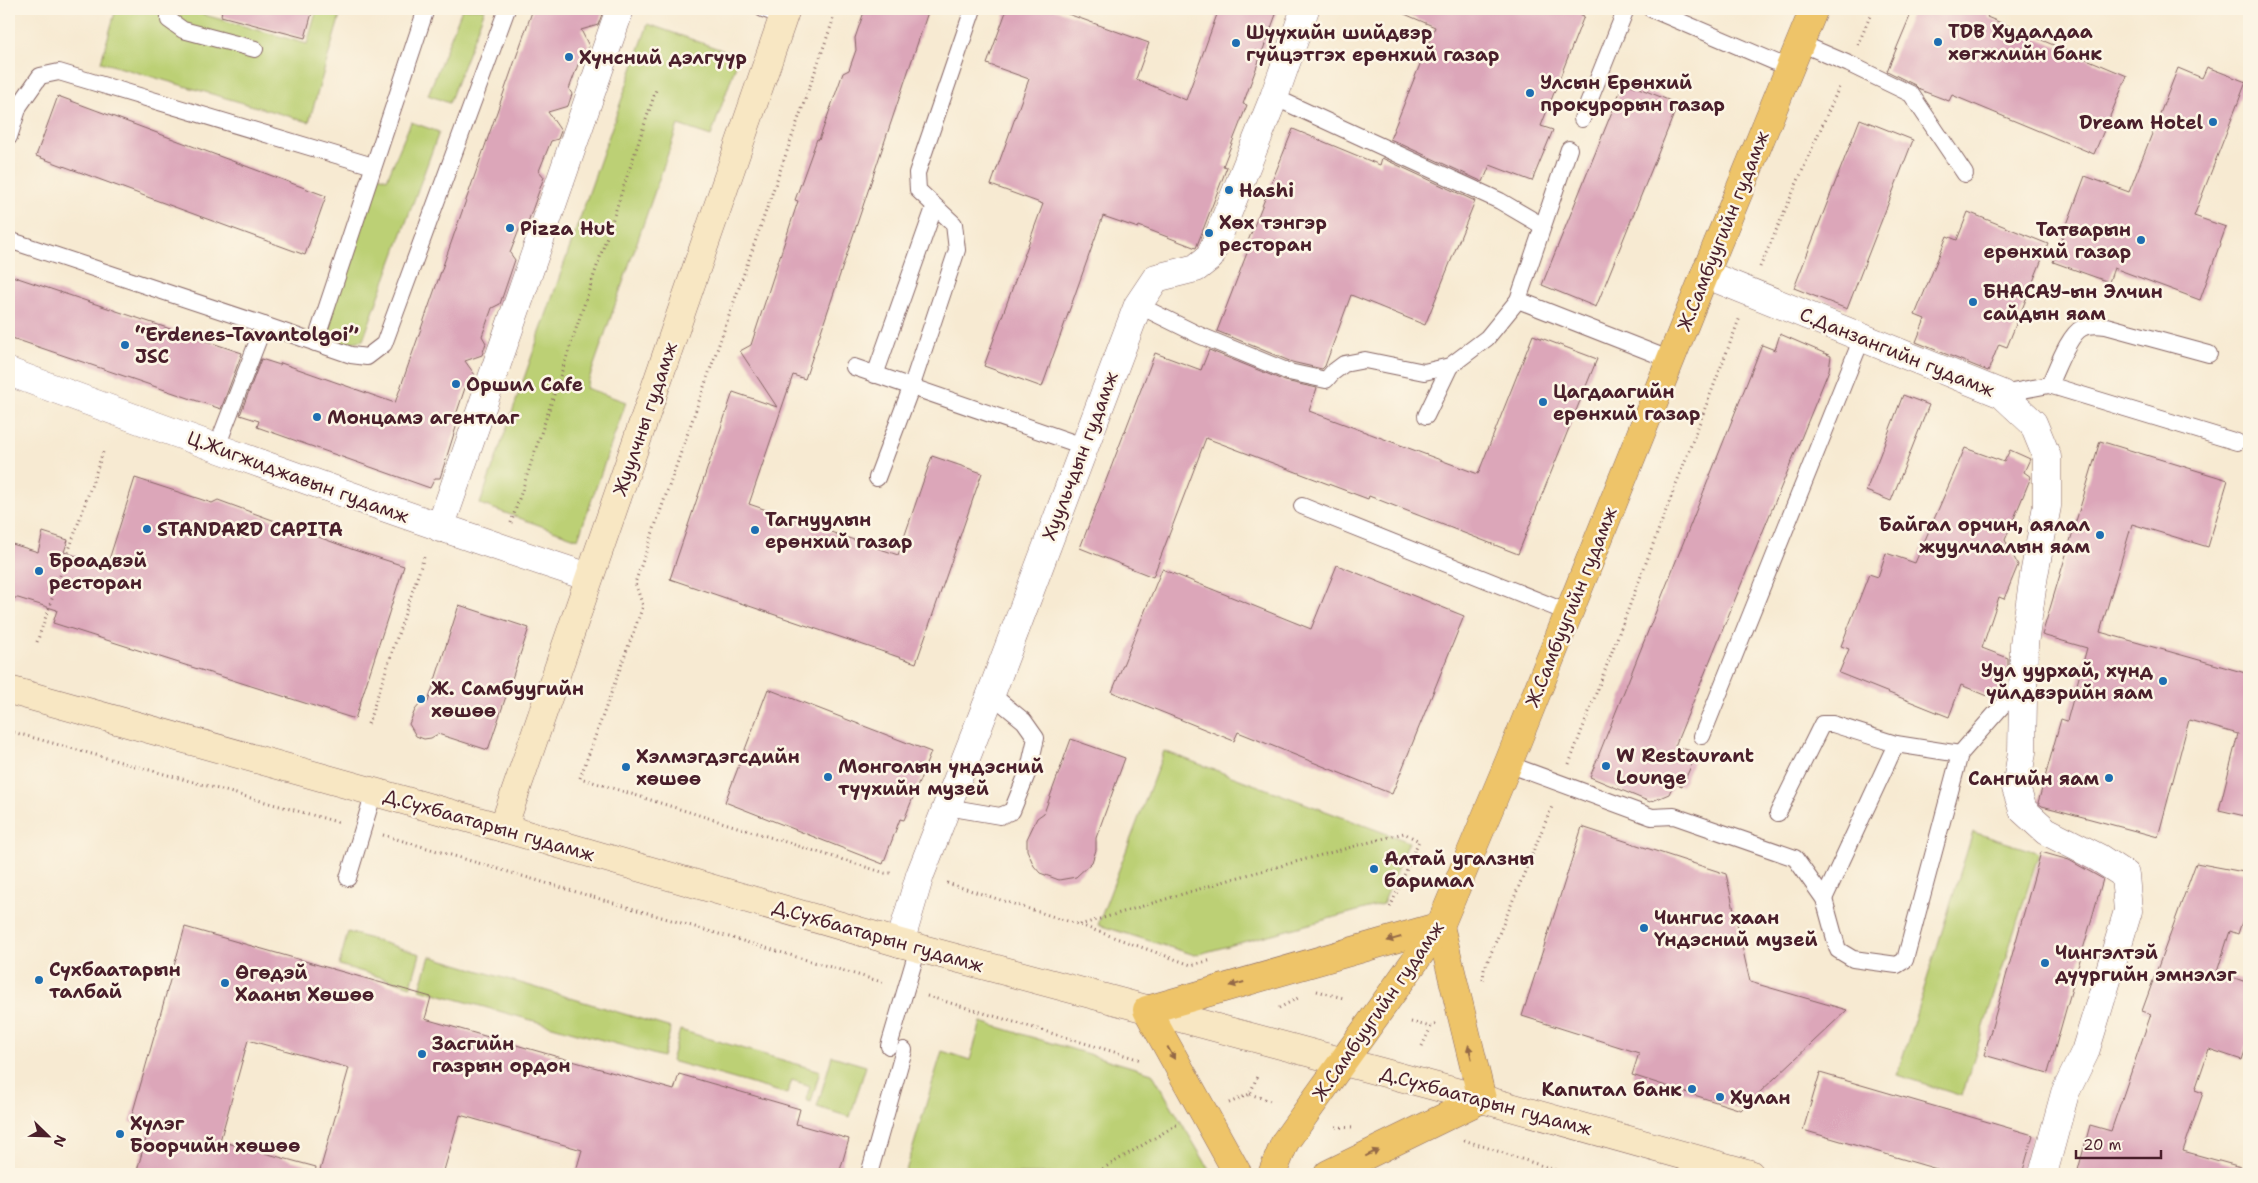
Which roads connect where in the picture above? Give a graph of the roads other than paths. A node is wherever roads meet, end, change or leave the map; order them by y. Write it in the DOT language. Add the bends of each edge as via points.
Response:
graph roads {
  1 [pos="169,9"];
  2 [pos="426,9"];
  3 [pos="507,9"];
  4 [pos="620,9"];
  5 [pos="974,9"];
  6 [pos="1305,9"];
  7 [pos="1626,9"];
  8 [pos="1650,9"];
  9 [pos="1814,9"];
  10 [pos="777,11"];
  11 [pos="1800,43"];
  12 [pos="255,49"];
  13 [pos="1789,68"];
  14 [pos="1274,97"];
  15 [pos="1582,120"];
  16 [pos="10,130"];
  17 [pos="1569,149"];
  18 [pos="373,166"];
  19 [pos="1965,174"];
  20 [pos="934,208"];
  21 [pos="1542,225"];
  22 [pos="9,240"];
  23 [pos="1704,274"];
  24 [pos="1518,300"];
  25 [pos="1138,305"];
  26 [pos="264,326"];
  27 [pos="1862,338"];
  28 [pos="315,343"];
  29 [pos="2209,354"];
  30 [pos="1671,360"];
  31 [pos="1450,366"];
  32 [pos="854,367"];
  33 [pos="9,372"];
  34 [pos="875,374"];
  35 [pos="2049,385"];
  36 [pos="911,388"];
  37 [pos="2002,394"];
  38 [pos="1426,416"];
  39 [pos="2237,442"];
  40 [pos="1083,446"];
  41 [pos="216,449"];
  42 [pos="877,478"];
  43 [pos="1302,506"];
  44 [pos="440,528"];
  45 [pos="589,577"];
  46 [pos="1569,613"];
  47 [pos="2024,680"];
  48 [pos="9,690"];
  49 [pos="991,694"];
  50 [pos="1702,736"];
  51 [pos="1896,744"];
  52 [pos="1960,754"];
  53 [pos="1508,764"];
  54 [pos="374,792"];
  55 [pos="947,807"];
  56 [pos="1778,813"];
  57 [pos="502,828"];
  58 [pos="348,878"];
  59 [pos="1824,899"];
  60 [pos="1440,926"];
  61 [pos="909,945"];
  62 [pos="1147,1010"];
  63 [pos="1342,1062"];
  64 [pos="1482,1099"];
  65 [pos="869,1174"];
  66 [pos="1238,1174"];
  67 [pos="1272,1174"];
  68 [pos="1328,1174"];
  69 [pos="1750,1174"];
  70 [pos="2043,1174"];
  1 -- 12 [label="lane" via="169,20 183,30"];
  2 -- 18 [label="lane"];
  3 -- 28 [label="lane" via="384,344 367,357"];
  4 -- 44 [label="street"];
  5 -- 20 [label="lane" via="917,173 918,190"];
  6 -- 14 [label="street, Хуульчдын гудамж"];
  7 -- 15 [label="lane"];
  8 -- 13 [label="lane"];
  9 -- 11 [label="main road, Ж.Самбуугийн гудамж"];
  10 -- 45 [label="main road, Жуулчны гудамж" via="631,461"];
  11 -- 13 [label="main road, Ж.Самбуугийн гудамж"];
  11 -- 19 [label="lane" via="1911,94"];
  13 -- 23 [label="main road, Ж.Самбуугийн гудамж"];
  14 -- 21 [label="lane" via="1500,201"];
  14 -- 25 [label="street, Хуульчдын гудамж" via="1210,256 1196,268 1156,278"];
  16 -- 18 [label="lane" via="19,106 40,76 59,72"];
  17 -- 21 [label="lane"];
  18 -- 28 [label="lane"];
  20 -- 34 [label="lane"];
  20 -- 36 [label="lane" via="954,224 957,250"];
  21 -- 24 [label="lane"];
  22 -- 26 [label="lane"];
  23 -- 27 [label="street, С.Данзангийн гудамж"];
  23 -- 30 [label="main road, Ж.Самбуугийн гудамж"];
  24 -- 30 [label="lane"];
  24 -- 31 [label="lane" via="1487,338"];
  25 -- 31 [label="lane" via="1199,335 1289,372 1316,379 1326,380 1344,364 1365,360 1424,372"];
  25 -- 40 [label="street, Хуульчдын гудамж"];
  26 -- 28 [label="lane"];
  26 -- 41 [label="lane"];
  27 -- 37 [label="street, С.Данзангийн гудамж"];
  27 -- 50 [label="lane"];
  29 -- 35 [label="lane" via="2093,325 2074,334"];
  30 -- 46 [label="main road, Ж.Самбуугийн гудамж"];
  31 -- 38 [label="lane"];
  32 -- 34 [label="lane"];
  33 -- 41 [label="street, Ц.Жигжиджавын гудамж"];
  34 -- 36 [label="lane"];
  35 -- 37 [label="lane, С.Данзангийн гудамж"];
  35 -- 39 [label="lane, С.Данзангийн гудамж"];
  36 -- 40 [label="lane"];
  36 -- 42 [label="lane"];
  37 -- 47 [label="street" via="2033,423 2047,457 2047,506 2024,644"];
  40 -- 49 [label="street, Хуульчдын гудамж"];
  41 -- 44 [label="street, Ц.Жигжиджавын гудамж"];
  43 -- 46 [label="lane"];
  44 -- 45 [label="street, Ц.Жигжиджавын гудамж"];
  45 -- 57 [label="main road, Жуулчны гудамж"];
  46 -- 53 [label="main road, Ж.Самбуугийн гудамж"];
  47 -- 52 [label="lane"];
  47 -- 70 [label="street" via="2022,752 2016,788 2023,810 2046,831 2125,875 2128,911 2085,1052 2065,1093"];
  48 -- 54 [label="main road, Д.Сүхбаатарын гудамж"];
  49 -- 55 [label="street, Хуульчдын гудамж"];
  49 -- 55 [label="lane" via="1024,721 1036,738 1029,769 1012,811 1000,816"];
  51 -- 52 [label="lane"];
  51 -- 56 [label="lane" via="1833,724 1822,724"];
  51 -- 59 [label="lane"];
  52 -- 59 [label="lane" via="1904,960 1897,965 1853,959 1838,950"];
  53 -- 59 [label="lane" via="1652,817 1674,816 1795,858"];
  53 -- 60 [label="main road, Ж.Самбуугийн гудамж"];
  54 -- 57 [label="main road, Д.Сүхбаатарын гудамж"];
  54 -- 58 [label="lane"];
  55 -- 61 [label="street, Хуульчдын гудамж" via="920,875"];
  57 -- 61 [label="main road, Д.Сүхбаатарын гудамж"];
  60 -- 62 [label="main road, one-way"];
  60 -- 63 [label="main road, Ж.Самбуугийн гудамж"];
  64 -- 60 [label="main road, one-way"];
  61 -- 62 [label="main road, Д.Сүхбаатарын гудамж"];
  61 -- 65 [label="lane" via="906,990 896,1048"];
  62 -- 63 [label="main road, Д.Сүхбаатарын гудамж"];
  62 -- 66 [label="main road, one-way"];
  63 -- 64 [label="main road, Д.Сүхбаатарын гудамж"];
  63 -- 67 [label="main road, Ж.Самбуугийн гудамж" via="1285,1142"];
  68 -- 64 [label="main road, one-way"];
  64 -- 69 [label="main road, Д.Сүхбаатарын гудамж"];
}
